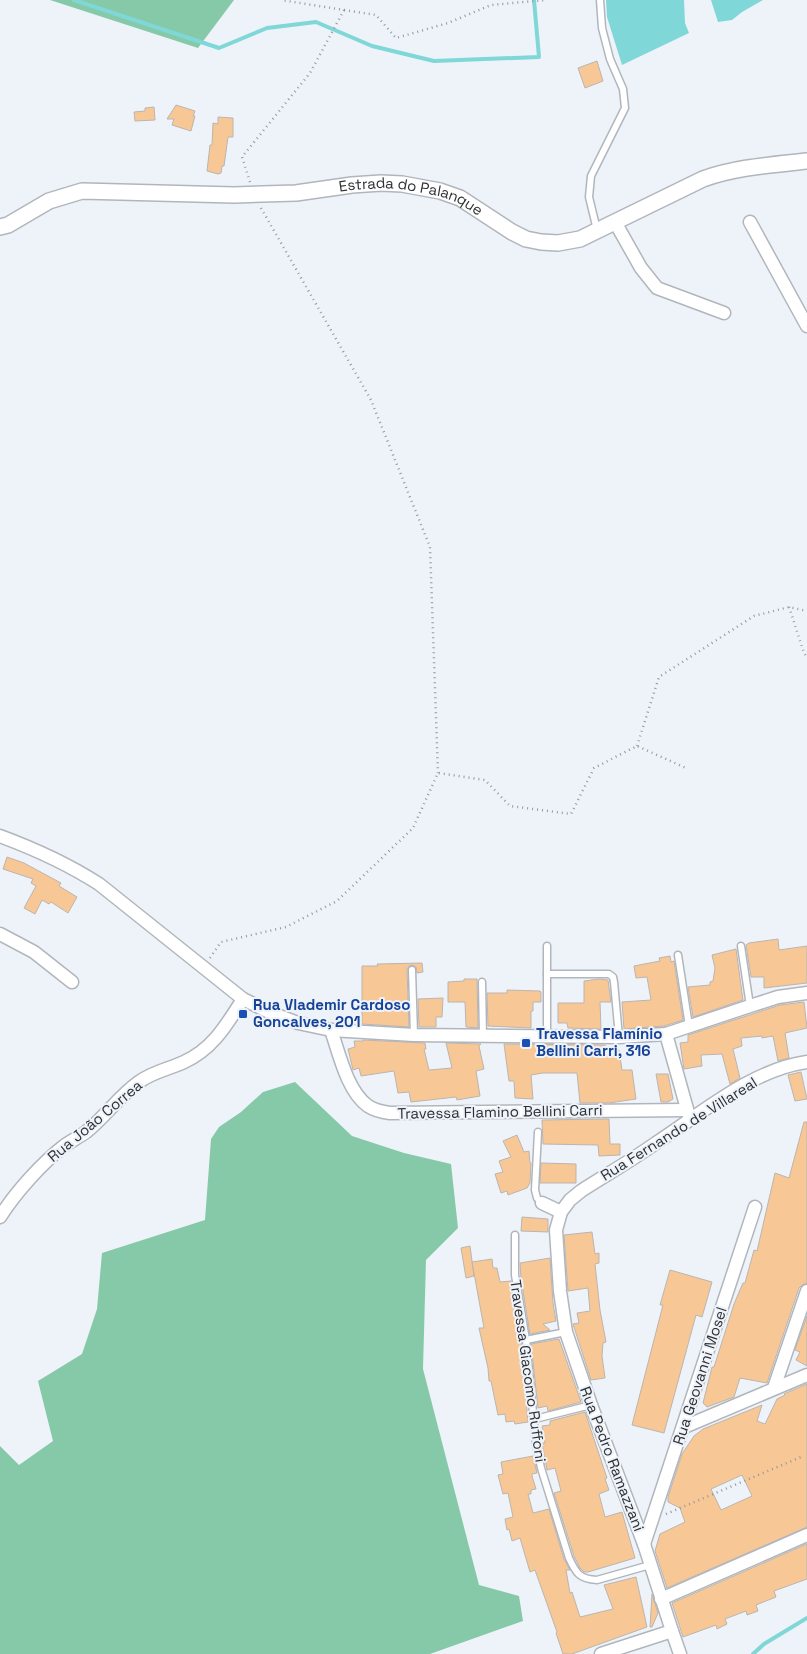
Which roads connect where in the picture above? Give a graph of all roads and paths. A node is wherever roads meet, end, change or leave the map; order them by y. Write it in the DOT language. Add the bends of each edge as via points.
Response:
graph roads {
  1 [pos="281,0"];
  2 [pos="545,0"];
  3 [pos="600,0"];
  4 [pos="344,10"];
  5 [pos="807,161"];
  6 [pos="254,194"];
  7 [pos="615,222"];
  8 [pos="750,222"];
  9 [pos="0,227"];
  10 [pos="597,231"];
  11 [pos="724,313"];
  12 [pos="807,326"];
  13 [pos="788,607"];
  14 [pos="807,611"];
  15 [pos="807,657"];
  16 [pos="636,746"];
  17 [pos="686,768"];
  18 [pos="438,773"];
  19 [pos="0,836"];
  20 [pos="0,934"];
  21 [pos="547,946"];
  22 [pos="741,946"];
  23 [pos="678,955"];
  24 [pos="204,968"];
  25 [pos="412,970"];
  26 [pos="547,974"];
  27 [pos="72,982"];
  28 [pos="482,982"];
  29 [pos="807,993"];
  30 [pos="243,1000"];
  31 [pos="750,1006"];
  32 [pos="689,1026"];
  33 [pos="331,1030"];
  34 [pos="666,1034"];
  35 [pos="414,1035"];
  36 [pos="483,1036"];
  37 [pos="547,1037"];
  38 [pos="619,1037"];
  39 [pos="807,1062"];
  40 [pos="689,1115"];
  41 [pos="538,1132"];
  42 [pos="542,1203"];
  43 [pos="755,1207"];
  44 [pos="560,1212"];
  45 [pos="0,1217"];
  46 [pos="515,1235"];
  47 [pos="807,1291"];
  48 [pos="566,1332"];
  49 [pos="526,1340"];
  50 [pos="807,1375"];
  51 [pos="774,1388"];
  52 [pos="591,1405"];
  53 [pos="535,1419"];
  54 [pos="684,1427"];
  55 [pos="802,1457"];
  56 [pos="651,1520"];
  57 [pos="807,1535"];
  58 [pos="644,1544"];
  59 [pos="650,1566"];
  60 [pos="661,1599"];
  61 [pos="672,1631"];
  62 [pos="601,1654"];
  63 [pos="680,1654"];
  1 -- 4 [label="path"];
  2 -- 4 [label="path" via="491,5 448,23 396,38 376,15"];
  3 -- 10 [label="lane" via="602,28 610,59 624,88 625,108 591,176 589,198"];
  4 -- 6 [label="path" via="310,73 242,157"];
  5 -- 7 [label="street, Estrada do Palanque" via="721,173"];
  6 -- 9 [label="street, Estrada do Palanque" via="82,191 49,201"];
  6 -- 10 [label="street, Estrada do Palanque" via="402,184 460,198 526,239 558,243 580,239"];
  6 -- 18 [label="path" via="371,400 430,547"];
  7 -- 10 [label="street, Estrada do Palanque"];
  7 -- 11 [label="street" via="641,268 657,288"];
  8 -- 12 [label="street"];
  13 -- 14 [label="path"];
  13 -- 15 [label="path"];
  13 -- 16 [label="path" via="754,616 659,677"];
  16 -- 17 [label="path"];
  16 -- 18 [label="path" via="594,768 571,814 510,806 485,780"];
  18 -- 24 [label="path" via="413,828 337,901 286,927 220,942"];
  19 -- 24 [label="street" via="75,868"];
  20 -- 27 [label="street" via="34,952"];
  21 -- 26 [label="lane"];
  22 -- 31 [label="lane"];
  23 -- 32 [label="lane"];
  24 -- 30 [label="street"];
  25 -- 35 [label="lane"];
  26 -- 37 [label="lane"];
  26 -- 38 [label="lane" via="609,974 613,977"];
  28 -- 36 [label="lane"];
  29 -- 31 [label="street"];
  30 -- 33 [label="street" via="298,1023"];
  30 -- 45 [label="street, Rua João Correa" via="220,1034 200,1054 140,1081 86,1132 43,1165"];
  31 -- 32 [label="street"];
  32 -- 34 [label="street"];
  33 -- 35 [label="street"];
  33 -- 40 [label="street, Travessa Flamino Bellini Carri" via="351,1086 368,1106 390,1114"];
  34 -- 38 [label="street"];
  34 -- 40 [label="street"];
  35 -- 36 [label="street"];
  36 -- 37 [label="street"];
  37 -- 38 [label="street"];
  39 -- 40 [label="street, Rua Fernando de Villareal" via="774,1070"];
  40 -- 44 [label="street, Rua Fernando de Villareal" via="657,1143 581,1191"];
  41 -- 42 [label="lane" via="535,1190"];
  42 -- 44 [label="street"];
  43 -- 54 [label="street, Rua Geovanni Mosel"];
  44 -- 48 [label="street, Rua Pedro Ramazzani" via="556,1230 557,1252"];
  46 -- 49 [label="lane, Travessa Giacomo Ruffoni" via="516,1275"];
  47 -- 51 [label="street"];
  48 -- 49 [label="lane"];
  48 -- 52 [label="street, Rua Pedro Ramazzani"];
  49 -- 53 [label="lane, Travessa Giacomo Ruffoni"];
  50 -- 51 [label="street"];
  51 -- 54 [label="street"];
  52 -- 53 [label="lane"];
  52 -- 58 [label="street, Rua Pedro Ramazzani"];
  53 -- 59 [label="lane, Travessa Giacomo Ruffoni" via="541,1468 575,1571 581,1577 597,1580"];
  54 -- 56 [label="street, Rua Geovanni Mosel"];
  55 -- 56 [label="path"];
  56 -- 58 [label="street, Rua Geovanni Mosel"];
  57 -- 60 [label="street"];
  58 -- 59 [label="street, Rua Pedro Ramazzani"];
  59 -- 60 [label="street, Rua Pedro Ramazzani"];
  60 -- 61 [label="street, Rua Pedro Ramazzani"];
  61 -- 62 [label="street"];
  61 -- 63 [label="street, Rua Pedro Ramazzani"];
}
